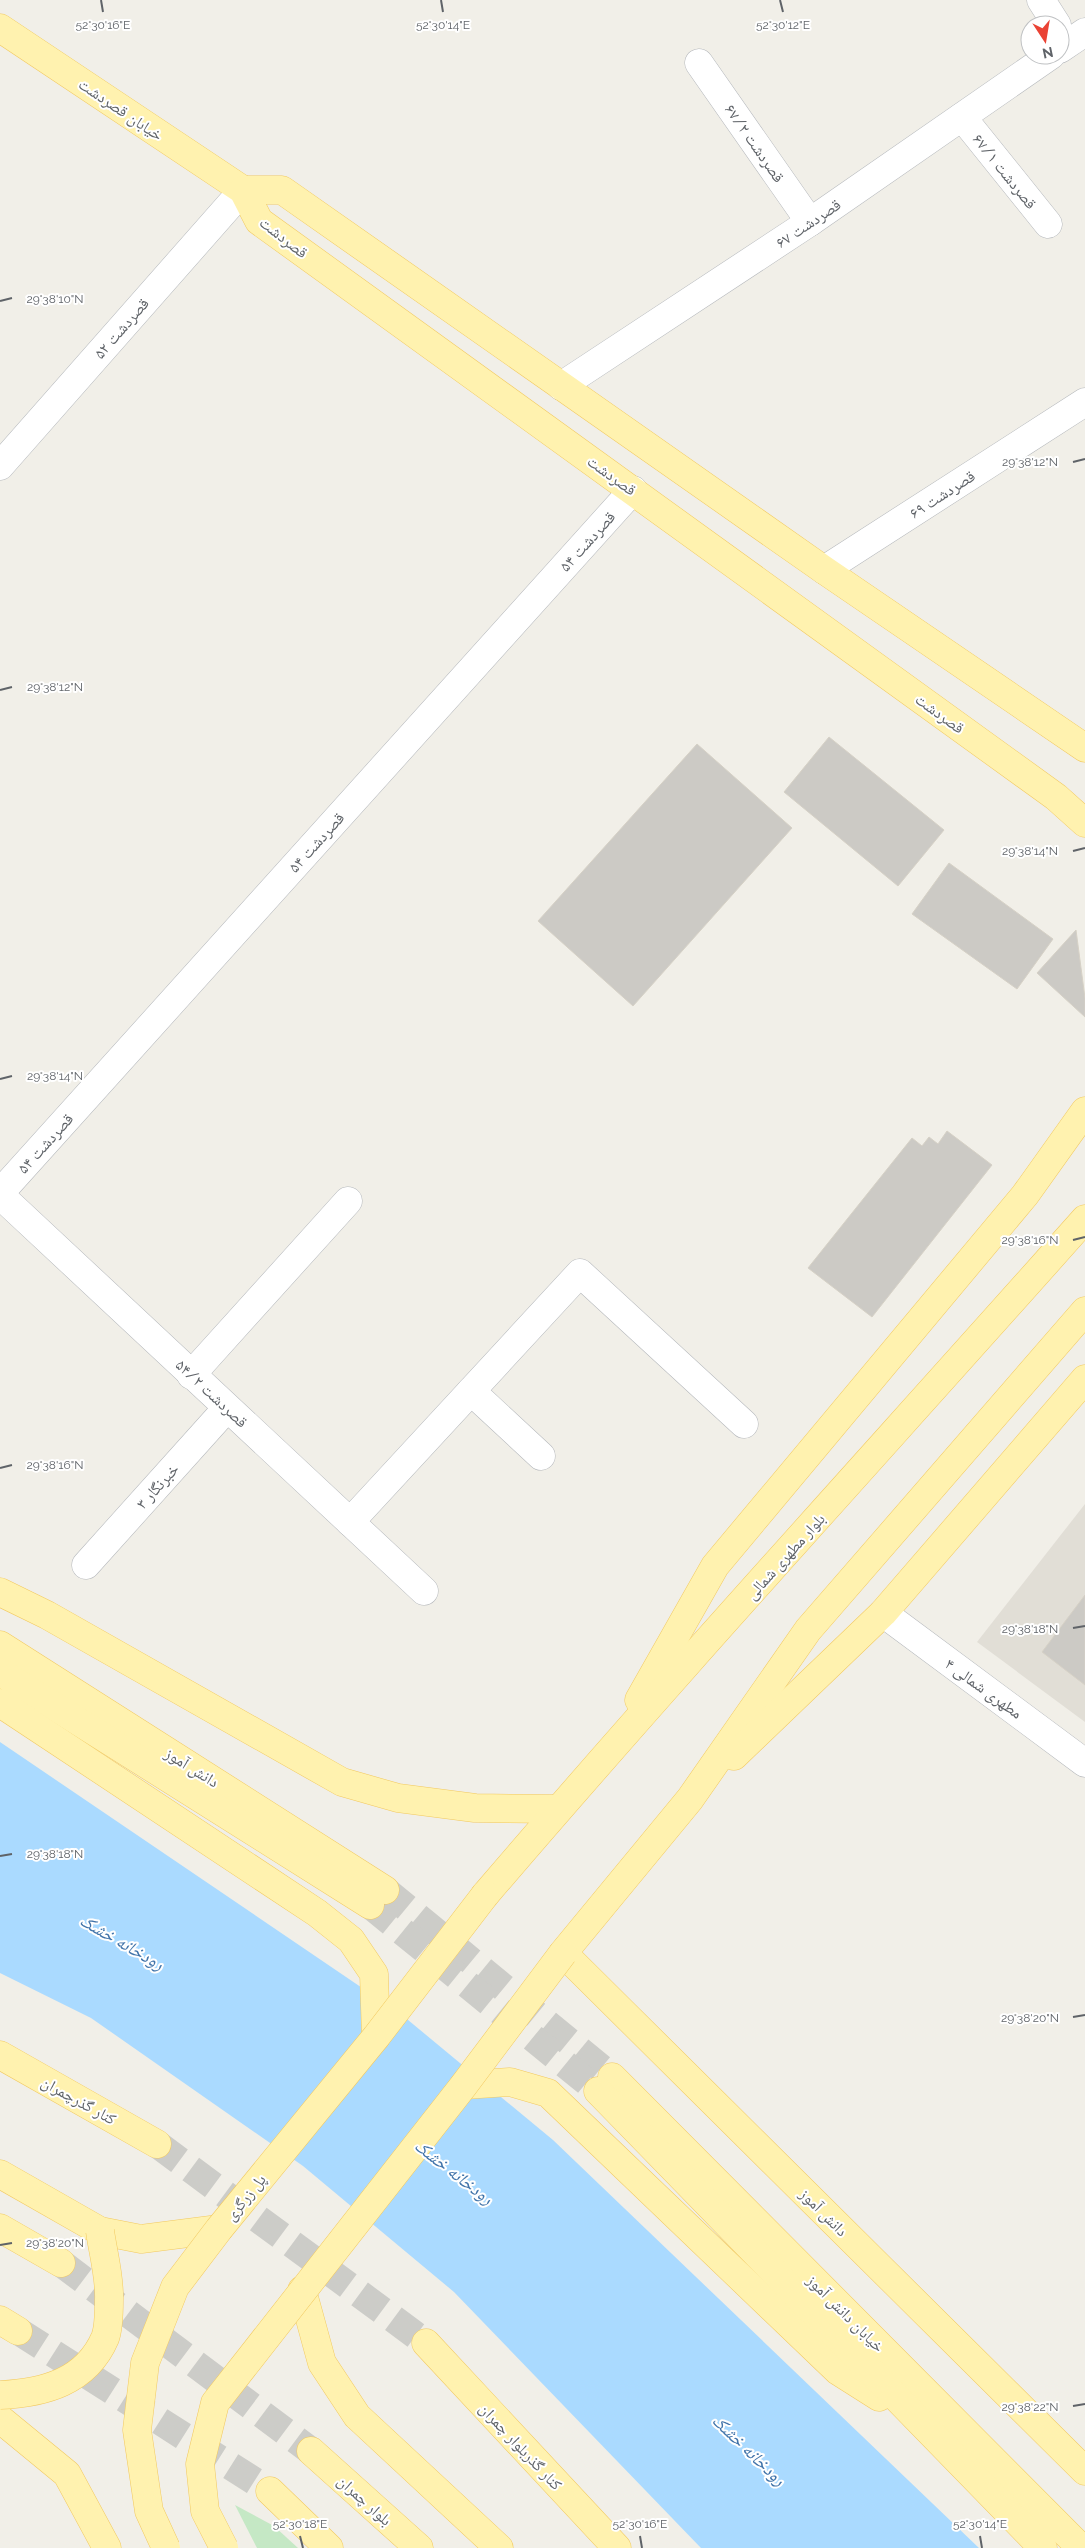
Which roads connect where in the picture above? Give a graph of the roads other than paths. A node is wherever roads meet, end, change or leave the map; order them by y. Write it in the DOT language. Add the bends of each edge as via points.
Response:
graph roads {
  1 [pos="1041,0"];
  2 [pos="1050,15"];
  3 [pos="0,28"];
  4 [pos="699,63"];
  5 [pos="1030,65"];
  6 [pos="962,117"];
  7 [pos="243,190"];
  8 [pos="810,222"];
  9 [pos="1048,224"];
  10 [pos="561,386"];
  11 [pos="1085,402"];
  12 [pos="0,466"];
  13 [pos="633,490"];
  14 [pos="824,570"];
  15 [pos="1085,748"];
  16 [pos="1085,823"];
  17 [pos="1085,1111"];
  18 [pos="0,1194"];
  19 [pos="348,1201"];
  20 [pos="1085,1219"];
  21 [pos="1085,1311"];
  22 [pos="191,1374"];
  23 [pos="1085,1379"];
  24 [pos="471,1391"];
  25 [pos="227,1408"];
  26 [pos="744,1424"];
  27 [pos="541,1456"];
  28 [pos="350,1522"];
  29 [pos="86,1565"];
  30 [pos="424,1591"];
  31 [pos="0,1592"];
  32 [pos="882,1613"];
  33 [pos="0,1645"];
  34 [pos="0,1672"];
  35 [pos="0,1703"];
  36 [pos="613,1745"];
  37 [pos="1085,1763"];
  38 [pos="690,1799"];
  39 [pos="558,1809"];
  40 [pos="485,1895"];
  41 [pos="563,1953"];
  42 [pos="376,2037"];
  43 [pos="0,2055"];
  44 [pos="464,2085"];
  45 [pos="158,2144"];
  46 [pos="0,2174"];
  47 [pos="0,2228"];
  48 [pos="219,2229"];
  49 [pos="100,2230"];
  50 [pos="61,2263"];
  51 [pos="302,2290"];
  52 [pos="426,2343"];
  53 [pos="0,2395"];
  54 [pos="0,2419"];
  55 [pos="917,2420"];
  56 [pos="311,2451"];
  57 [pos="1085,2471"];
  58 [pos="270,2491"];
  59 [pos="107,2548"];
  60 [pos="166,2548"];
  61 [pos="224,2548"];
  62 [pos="329,2548"];
  63 [pos="419,2548"];
  64 [pos="499,2548"];
  65 [pos="617,2548"];
  66 [pos="1043,2548"];
  67 [pos="1081,2548"];
  1 -- 2 [label="street"];
  3 -- 7 [label="main road, خیابان قصردشت"];
  4 -- 8 [label="street, ۶۷/۲ قصردشت"];
  5 -- 6 [label="street, ۶۷ قصردشت"];
  6 -- 8 [label="street, ۶۷ قصردشت"];
  6 -- 9 [label="street, ۶۷/۱ قصردشت"];
  7 -- 10 [label="main road, قصردشت" via="282,190"];
  7 -- 12 [label="street, ۵۲ قصردشت"];
  7 -- 13 [label="main road, قصردشت" via="259,221"];
  8 -- 10 [label="street, ۶۷ قصردشت"];
  10 -- 14 [label="main road, قصردشت"];
  11 -- 14 [label="street, ۶۹ قصردشت"];
  13 -- 16 [label="main road, قصردشت" via="1056,797"];
  13 -- 18 [label="street, ۵۴ قصردشت"];
  14 -- 15 [label="main road, قصردشت"];
  17 -- 36 [label="main road" via="1025,1195 715,1566"];
  18 -- 22 [label="street, ۵۴/۲ قصردشت"];
  19 -- 22 [label="street"];
  20 -- 36 [label="main road, بلوار مطهرى شمالى"];
  21 -- 38 [label="main road" via="808,1630"];
  22 -- 25 [label="street, ۵۴/۲ قصردشت"];
  23 -- 32 [label="main road"];
  24 -- 26 [label="street" via="580,1273"];
  24 -- 27 [label="street"];
  24 -- 28 [label="street"];
  25 -- 28 [label="street, ۵۴/۲ قصردشت"];
  25 -- 29 [label="street, ۳ خبرنگار"];
  28 -- 30 [label="street, ۵۴/۲ قصردشت"];
  31 -- 39 [label="main road" via="47,1615 342,1782 398,1798 475,1808"];
  32 -- 37 [label="street, ۴ مطهری شمالی"];
  32 -- 38 [label="main road"];
  33 -- 34 [label="main road, دانش آموز" via="377,1898"];
  35 -- 42 [label="main road" via="317,1914 351,1940 374,1974"];
  36 -- 39 [label="main road, بلوار مطهرى شمالى"];
  38 -- 41 [label="main road"];
  39 -- 40 [label="main road, بلوار مطهرى شمالى"];
  40 -- 42 [label="main road, پل زرگری, bridge"];
  41 -- 44 [label="main road, bridge"];
  41 -- 57 [label="main road, دانش آموز"];
  42 -- 48 [label="main road, پل زرگری, bridge"];
  43 -- 45 [label="main road, کنار گذرچمران"];
  44 -- 51 [label="main road, bridge"];
  44 -- 55 [label="main road" via="510,2082 548,2093 838,2370"];
  46 -- 49 [label="main road"];
  47 -- 50 [label="main road"];
  48 -- 49 [label="main road" via="141,2238"];
  48 -- 60 [label="main road, پل زرگری, bridge" via="176,2287 145,2363 137,2430 149,2512"];
  49 -- 53 [label="main road, bridge" via="109,2298 106,2336 90,2364 63,2383 31,2394"];
  51 -- 61 [label="main road, bridge" via="215,2403 200,2464 205,2511"];
  51 -- 64 [label="main road" via="322,2363 356,2416"];
  52 -- 65 [label="main road, کنار گذربلوار چمران"];
  54 -- 59 [label="main road" via="67,2474"];
  55 -- 66 [label="main road, خیابان دانش آموز"];
  55 -- 67 [label="main road, خیابان دانش آموز" via="605,2084"];
  56 -- 63 [label="main road, بلوار چمران"];
  58 -- 62 [label="main road"];
}
